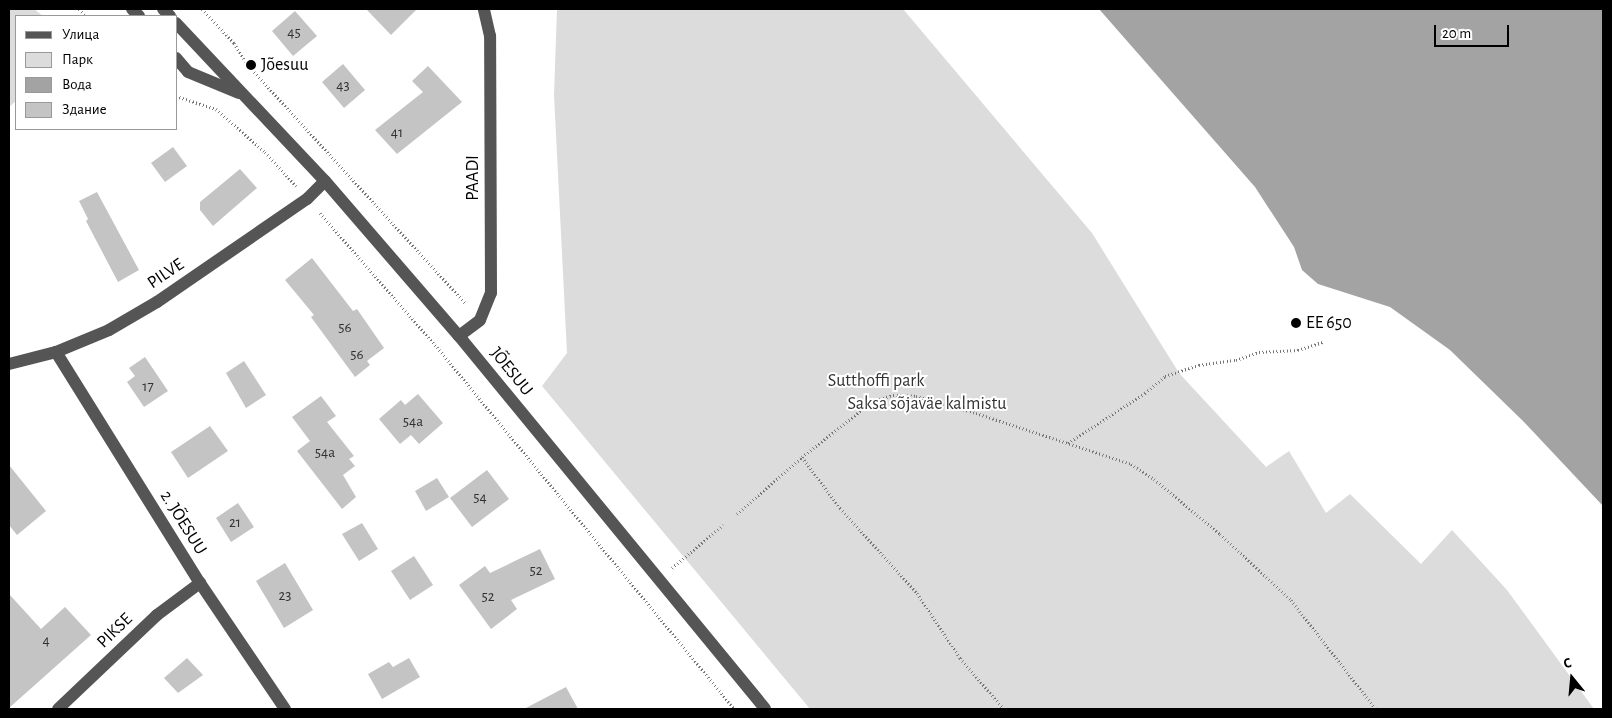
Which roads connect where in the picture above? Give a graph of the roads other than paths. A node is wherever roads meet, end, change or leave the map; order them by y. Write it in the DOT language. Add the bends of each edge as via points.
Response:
graph roads {
  1 [pos="484,9"];
  2 [pos="178,25"];
  3 [pos="178,60"];
  4 [pos="244,95"];
  5 [pos="325,181"];
  6 [pos="459,336"];
  7 [pos="56,352"];
  8 [pos="9,364"];
  9 [pos="200,584"];
  10 [pos="58,709"];
  11 [pos="285,709"];
  12 [pos="765,709"];
  1 -- 6 [label="street, PAADI" via="490,36 491,292 480,320"];
  2 -- 4 [label="street, JÕESUU"];
  3 -- 4 [label="street" via="188,72"];
  4 -- 5 [label="street, JÕESUU"];
  5 -- 6 [label="street, JÕESUU"];
  5 -- 7 [label="street, PILVE" via="307,199 157,302 109,330"];
  6 -- 12 [label="street, JÕESUU"];
  7 -- 8 [label="street, PILVE"];
  7 -- 9 [label="street, 2. JÕESUU"];
  9 -- 10 [label="street, PIKSE" via="156,615"];
  9 -- 11 [label="street, 2. JÕESUU"];
}
